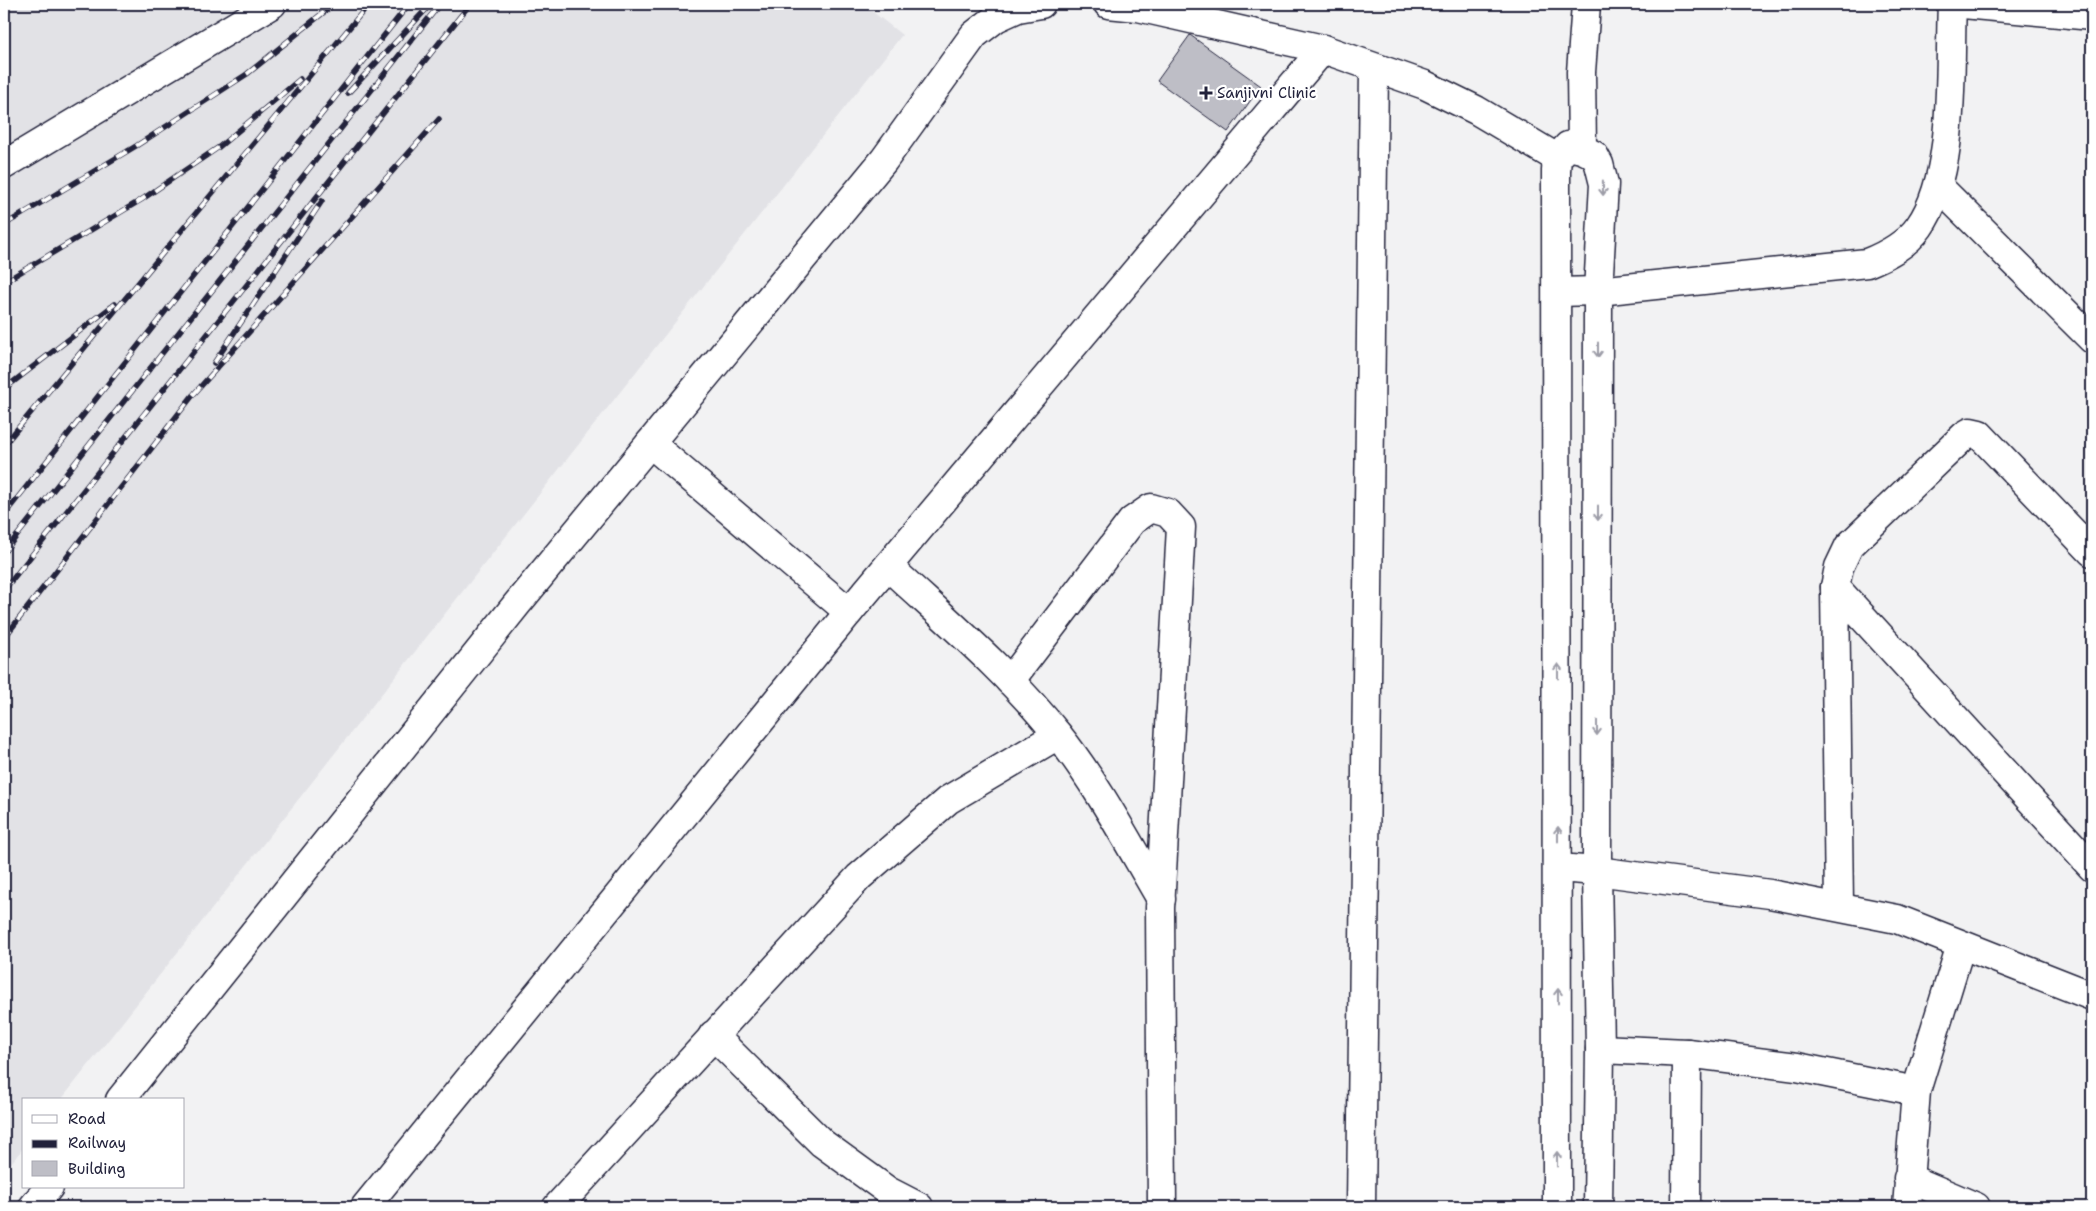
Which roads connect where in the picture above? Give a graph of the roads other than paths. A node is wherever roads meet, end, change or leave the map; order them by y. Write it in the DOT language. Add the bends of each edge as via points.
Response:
graph roads {
  1 [pos="272,4"];
  2 [pos="1041,4"];
  3 [pos="1108,4"];
  4 [pos="1586,4"];
  5 [pos="1952,4"];
  6 [pos="1963,4"];
  7 [pos="2092,16"];
  8 [pos="1323,49"];
  9 [pos="1374,69"];
  10 [pos="1569,153"];
  11 [pos="4,165"];
  12 [pos="1939,187"];
  13 [pos="1598,290"];
  14 [pos="1557,292"];
  15 [pos="2092,339"];
  16 [pos="650,443"];
  17 [pos="2092,552"];
  18 [pos="888,566"];
  19 [pos="1836,587"];
  20 [pos="849,612"];
  21 [pos="1010,680"];
  22 [pos="1058,735"];
  23 [pos="2092,867"];
  24 [pos="1558,868"];
  25 [pos="1597,871"];
  26 [pos="1161,899"];
  27 [pos="1840,906"];
  28 [pos="1962,945"];
  29 [pos="2092,996"];
  30 [pos="713,1035"];
  31 [pos="1600,1049"];
  32 [pos="1687,1054"];
  33 [pos="1916,1091"];
  34 [pos="122,1098"];
  35 [pos="1908,1178"];
  36 [pos="48,1188"];
  37 [pos="33,1207"];
  38 [pos="365,1207"];
  39 [pos="557,1207"];
  40 [pos="919,1207"];
  41 [pos="1162,1207"];
  42 [pos="1361,1207"];
  43 [pos="1557,1207"];
  44 [pos="1598,1207"];
  45 [pos="1686,1207"];
  46 [pos="1907,1207"];
  47 [pos="1976,1207"];
  1 -- 11 [label="main road"];
  2 -- 16 [label="main road" via="1018,8 996,18 974,35 884,160"];
  3 -- 8 [label="main road" via="1138,7"];
  4 -- 10 [label="main road" via="1581,72"];
  5 -- 12 [label="main road" via="1946,152"];
  6 -- 7 [label="main road"];
  8 -- 9 [label="main road"];
  8 -- 18 [label="main road"];
  9 -- 10 [label="main road" via="1426,85"];
  9 -- 42 [label="main road"];
  10 -- 13 [label="main road, one-way" via="1594,155 1604,184"];
  10 -- 14 [label="main road"];
  12 -- 13 [label="main road" via="1919,228 1893,252 1867,263"];
  12 -- 15 [label="main road"];
  13 -- 14 [label="main road"];
  13 -- 25 [label="main road, one-way"];
  24 -- 14 [label="main road, one-way"];
  16 -- 20 [label="main road"];
  16 -- 34 [label="main road" via="516,604"];
  17 -- 19 [label="main road" via="1979,434 1970,432 1849,546 1839,567"];
  18 -- 20 [label="main road"];
  18 -- 21 [label="main road"];
  19 -- 23 [label="main road"];
  19 -- 27 [label="main road"];
  20 -- 38 [label="main road"];
  21 -- 22 [label="main road"];
  21 -- 26 [label="main road" via="1132,521 1151,508 1168,513 1181,527"];
  22 -- 26 [label="main road" via="1083,768"];
  22 -- 30 [label="main road" via="948,800 906,834 859,876"];
  24 -- 25 [label="main road"];
  43 -- 24 [label="main road, one-way"];
  25 -- 27 [label="main road"];
  25 -- 31 [label="main road"];
  26 -- 41 [label="main road"];
  27 -- 28 [label="main road" via="1897,919"];
  28 -- 29 [label="main road"];
  28 -- 33 [label="main road"];
  30 -- 39 [label="main road"];
  30 -- 40 [label="main road" via="822,1143 888,1191"];
  31 -- 32 [label="main road"];
  31 -- 44 [label="main road"];
  32 -- 33 [label="main road" via="1797,1067"];
  32 -- 45 [label="main road"];
  33 -- 35 [label="main road"];
  35 -- 46 [label="main road"];
  35 -- 47 [label="main road"];
  36 -- 37 [label="main road"];
}
